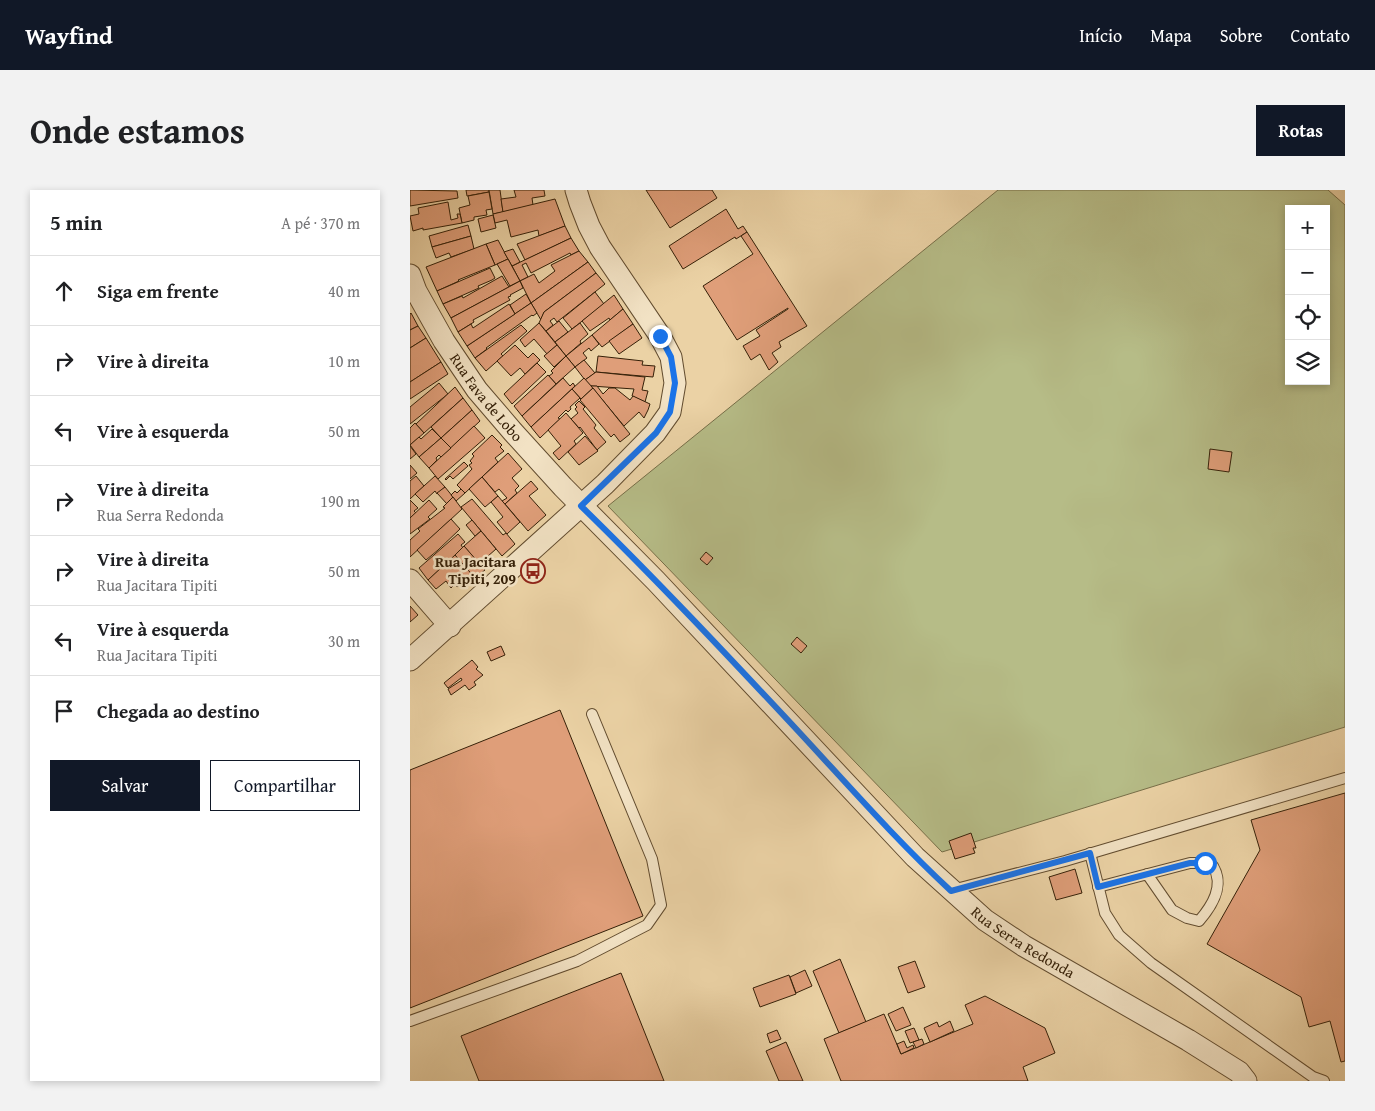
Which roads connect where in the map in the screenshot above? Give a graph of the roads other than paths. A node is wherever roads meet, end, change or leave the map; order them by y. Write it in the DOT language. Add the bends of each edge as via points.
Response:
graph roads {
  1 [pos="576,190"];
  2 [pos="410,275"];
  3 [pos="581,506"];
  4 [pos="410,580"];
  5 [pos="450,626"];
  6 [pos="410,660"];
  7 [pos="592,714"];
  8 [pos="1345,778"];
  9 [pos="1090,853"];
  10 [pos="1147,874"];
  11 [pos="1098,887"];
  12 [pos="951,891"];
  13 [pos="410,1021"];
  14 [pos="1246,1081"];
  15 [pos="1324,1081"];
  1 -- 3 [label="street" via="588,226 671,357 675,383 670,412 656,433"];
  2 -- 3 [label="street, Rua Fava de Lobo" via="444,341 477,390"];
  3 -- 5 [label="street"];
  3 -- 12 [label="street, Rua Serra Redonda"];
  4 -- 5 [label="street"];
  5 -- 6 [label="street"];
  7 -- 13 [label="lane" via="652,859 661,905 647,925 576,961"];
  8 -- 9 [label="lane"];
  9 -- 11 [label="lane"];
  9 -- 12 [label="lane"];
  10 -- 10 [label="lane" via="1190,863 1205,863 1214,866 1218,874 1217,892 1199,921 1186,918 1172,910"];
  10 -- 11 [label="lane"];
  11 -- 15 [label="lane" via="1105,913 1119,935 1151,963 1313,1077"];
  12 -- 14 [label="street, Rua Serra Redonda" via="985,920 1024,946 1188,1040 1238,1072"];
}
